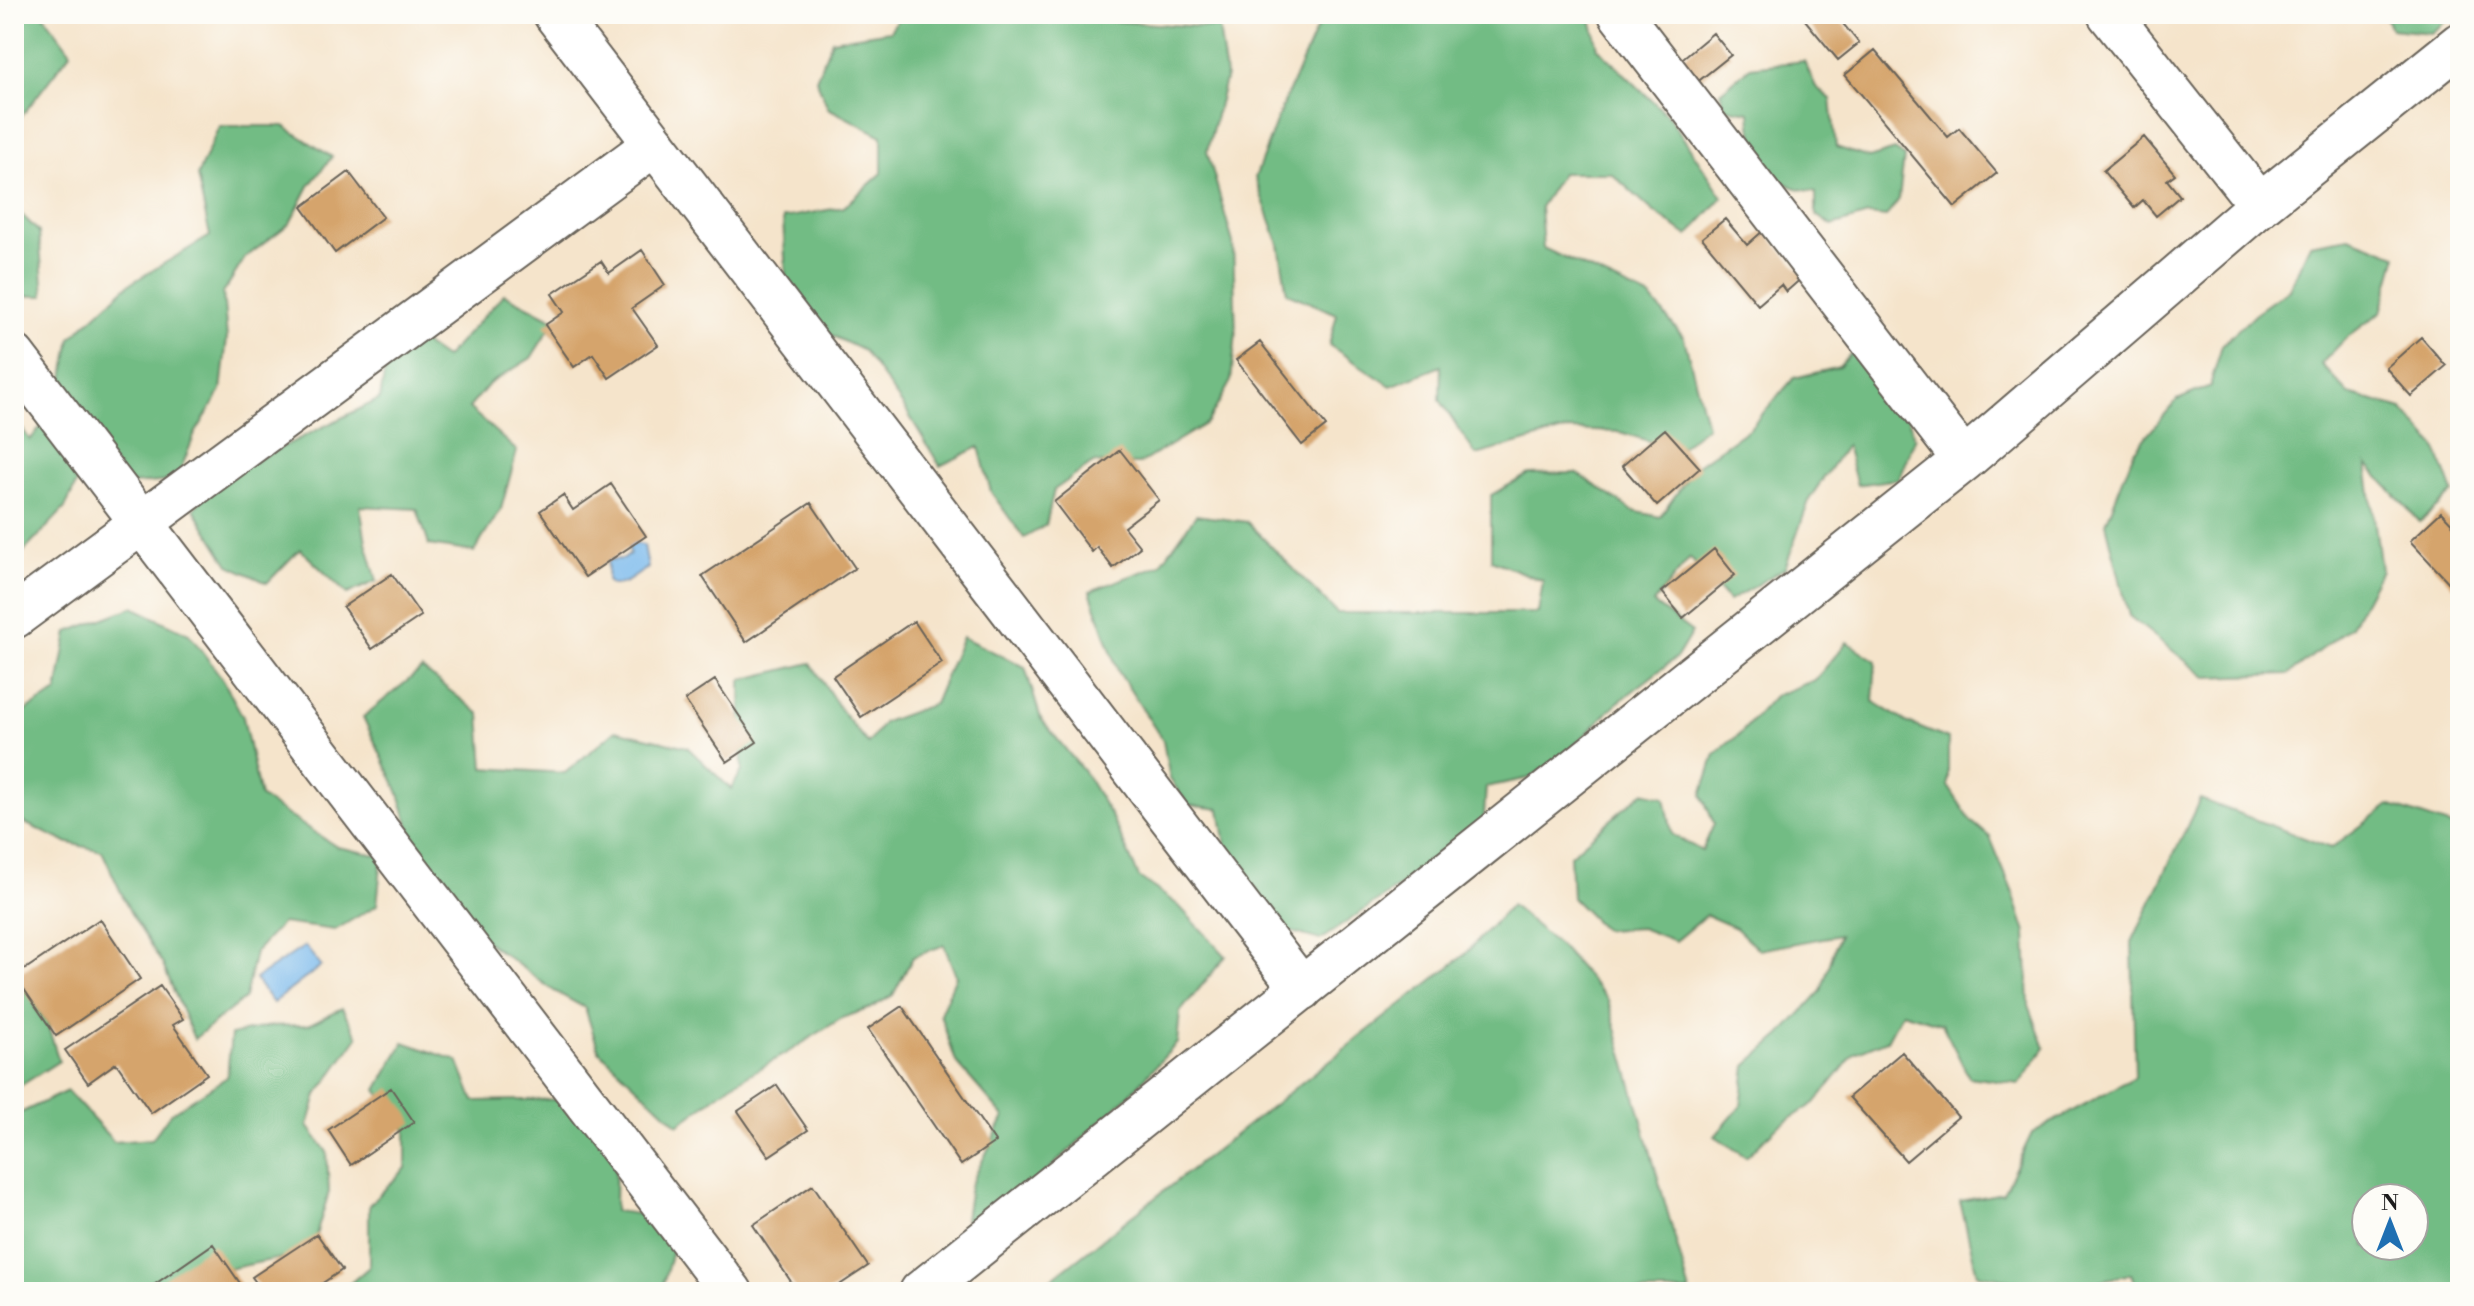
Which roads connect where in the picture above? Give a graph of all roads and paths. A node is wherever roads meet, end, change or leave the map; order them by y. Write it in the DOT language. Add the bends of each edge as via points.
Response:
graph roads {
  1 [pos="555,14"];
  2 [pos="1620,14"];
  3 [pos="2109,14"];
  4 [pos="2460,44"];
  5 [pos="655,144"];
  6 [pos="2260,205"];
  7 [pos="14,356"];
  8 [pos="1964,460"];
  9 [pos="142,523"];
  10 [pos="14,617"];
  11 [pos="1302,989"];
  12 [pos="731,1292"];
  13 [pos="921,1292"];
  1 -- 5 [label="street"];
  2 -- 8 [label="street"];
  3 -- 6 [label="street"];
  4 -- 6 [label="street"];
  5 -- 9 [label="street"];
  5 -- 11 [label="street"];
  6 -- 8 [label="street"];
  7 -- 9 [label="street"];
  8 -- 11 [label="street"];
  9 -- 10 [label="street"];
  9 -- 12 [label="street"];
  11 -- 13 [label="street"];
}
